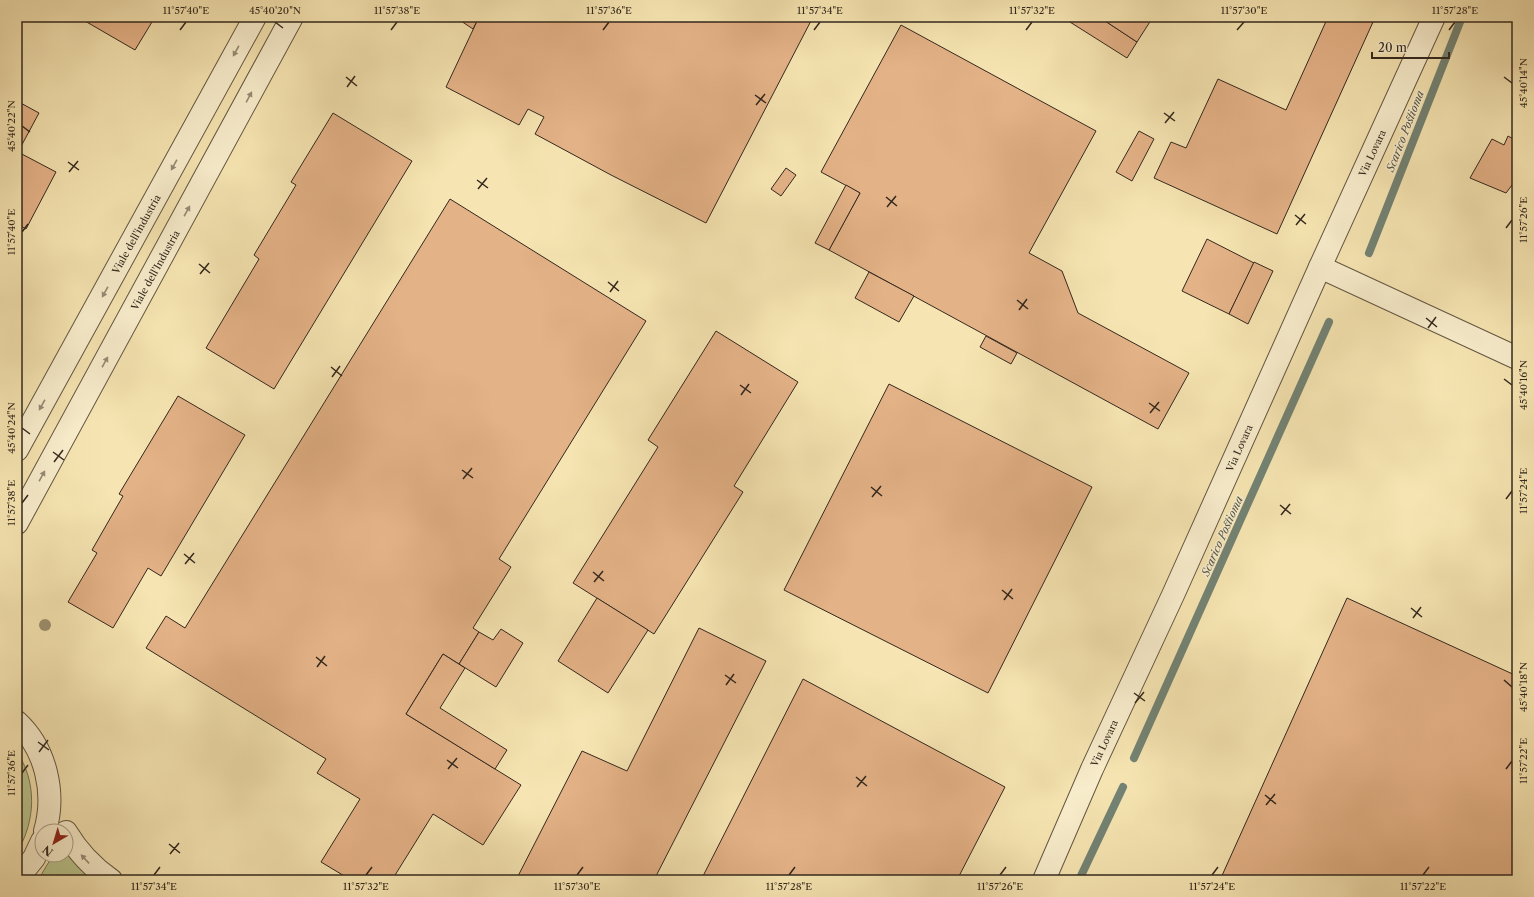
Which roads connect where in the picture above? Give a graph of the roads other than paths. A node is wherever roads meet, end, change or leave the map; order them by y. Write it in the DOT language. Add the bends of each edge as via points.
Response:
graph roads {
  1 [pos="255,17"];
  2 [pos="292,17"];
  3 [pos="1434,17"];
  4 [pos="1320,267"];
  5 [pos="1517,358"];
  6 [pos="17,450"];
  7 [pos="17,523"];
  8 [pos="17,722"];
  9 [pos="50,806"];
  10 [pos="47,823"];
  11 [pos="60,823"];
  12 [pos="74,843"];
  13 [pos="34,858"];
  14 [pos="17,879"];
  15 [pos="110,880"];
  16 [pos="1044,880"];
  1 -- 6 [label="street, Viale dell'industria, one-way"];
  7 -- 2 [label="street, Viale dell'Industria, one-way"];
  3 -- 4 [label="street, Via Lovara"];
  4 -- 5 [label="street"];
  4 -- 16 [label="street, Via Lovara" via="1173,595 1092,768"];
  8 -- 9 [label="street" via="32,740 40,756 46,772"];
  9 -- 10 [label="street"];
  9 -- 11 [label="street"];
  15 -- 12 [label="street, one-way" via="85,858"];
  13 -- 14 [label="street"];
}
